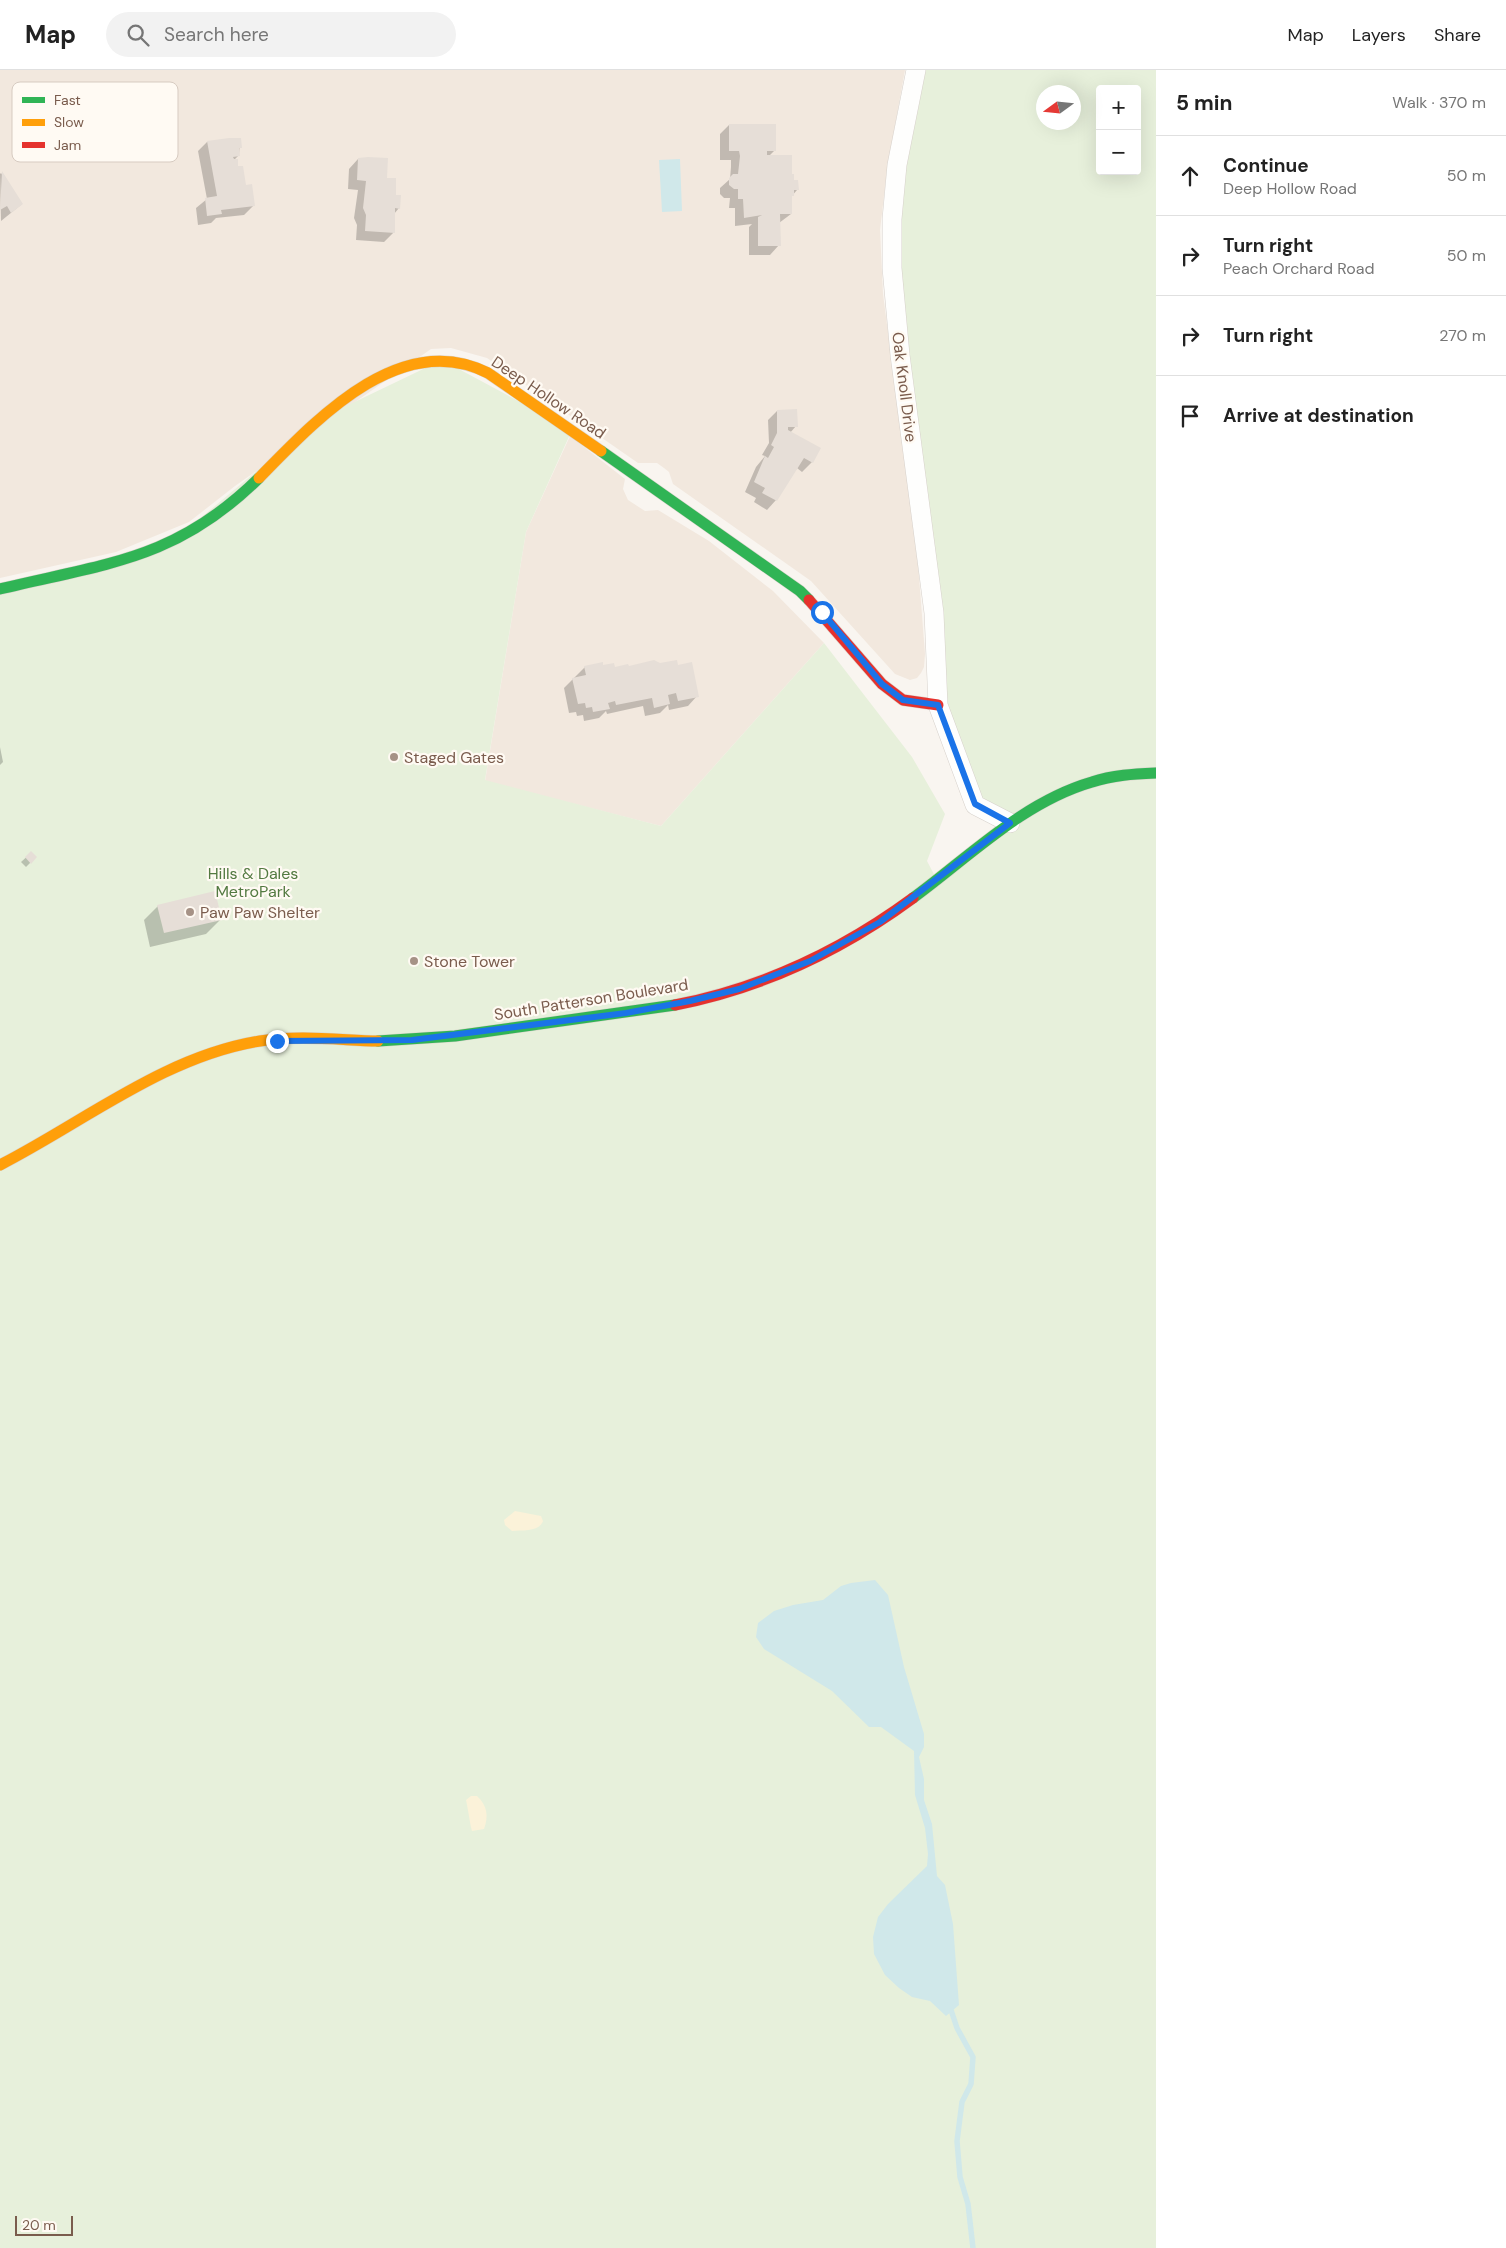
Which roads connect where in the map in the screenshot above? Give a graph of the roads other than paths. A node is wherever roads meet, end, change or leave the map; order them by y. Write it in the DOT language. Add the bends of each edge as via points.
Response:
graph roads {
  1 [pos="916,70"];
  2 [pos="0,589"];
  3 [pos="938,705"];
  4 [pos="1156,773"];
  5 [pos="1010,823"];
  6 [pos="0,1165"];
  1 -- 3 [label="street, Oak Knoll Drive" via="897,164 892,268 934,613"];
  2 -- 3 [label="street, Deep Hollow Road" via="107,565 171,543 231,504 346,396 400,368 442,360 470,365 493,375 557,419 800,591 822,612 882,684 903,700"];
  3 -- 5 [label="street, Oak Knoll Drive" via="975,804"];
  4 -- 5 [label="street, South Patterson Boulevard" via="1108,778 1070,788"];
  5 -- 6 [label="street, South Patterson Boulevard" via="880,922 810,961 739,989 626,1013 412,1040 293,1040 245,1044 204,1055 149,1082 38,1148"];
}
